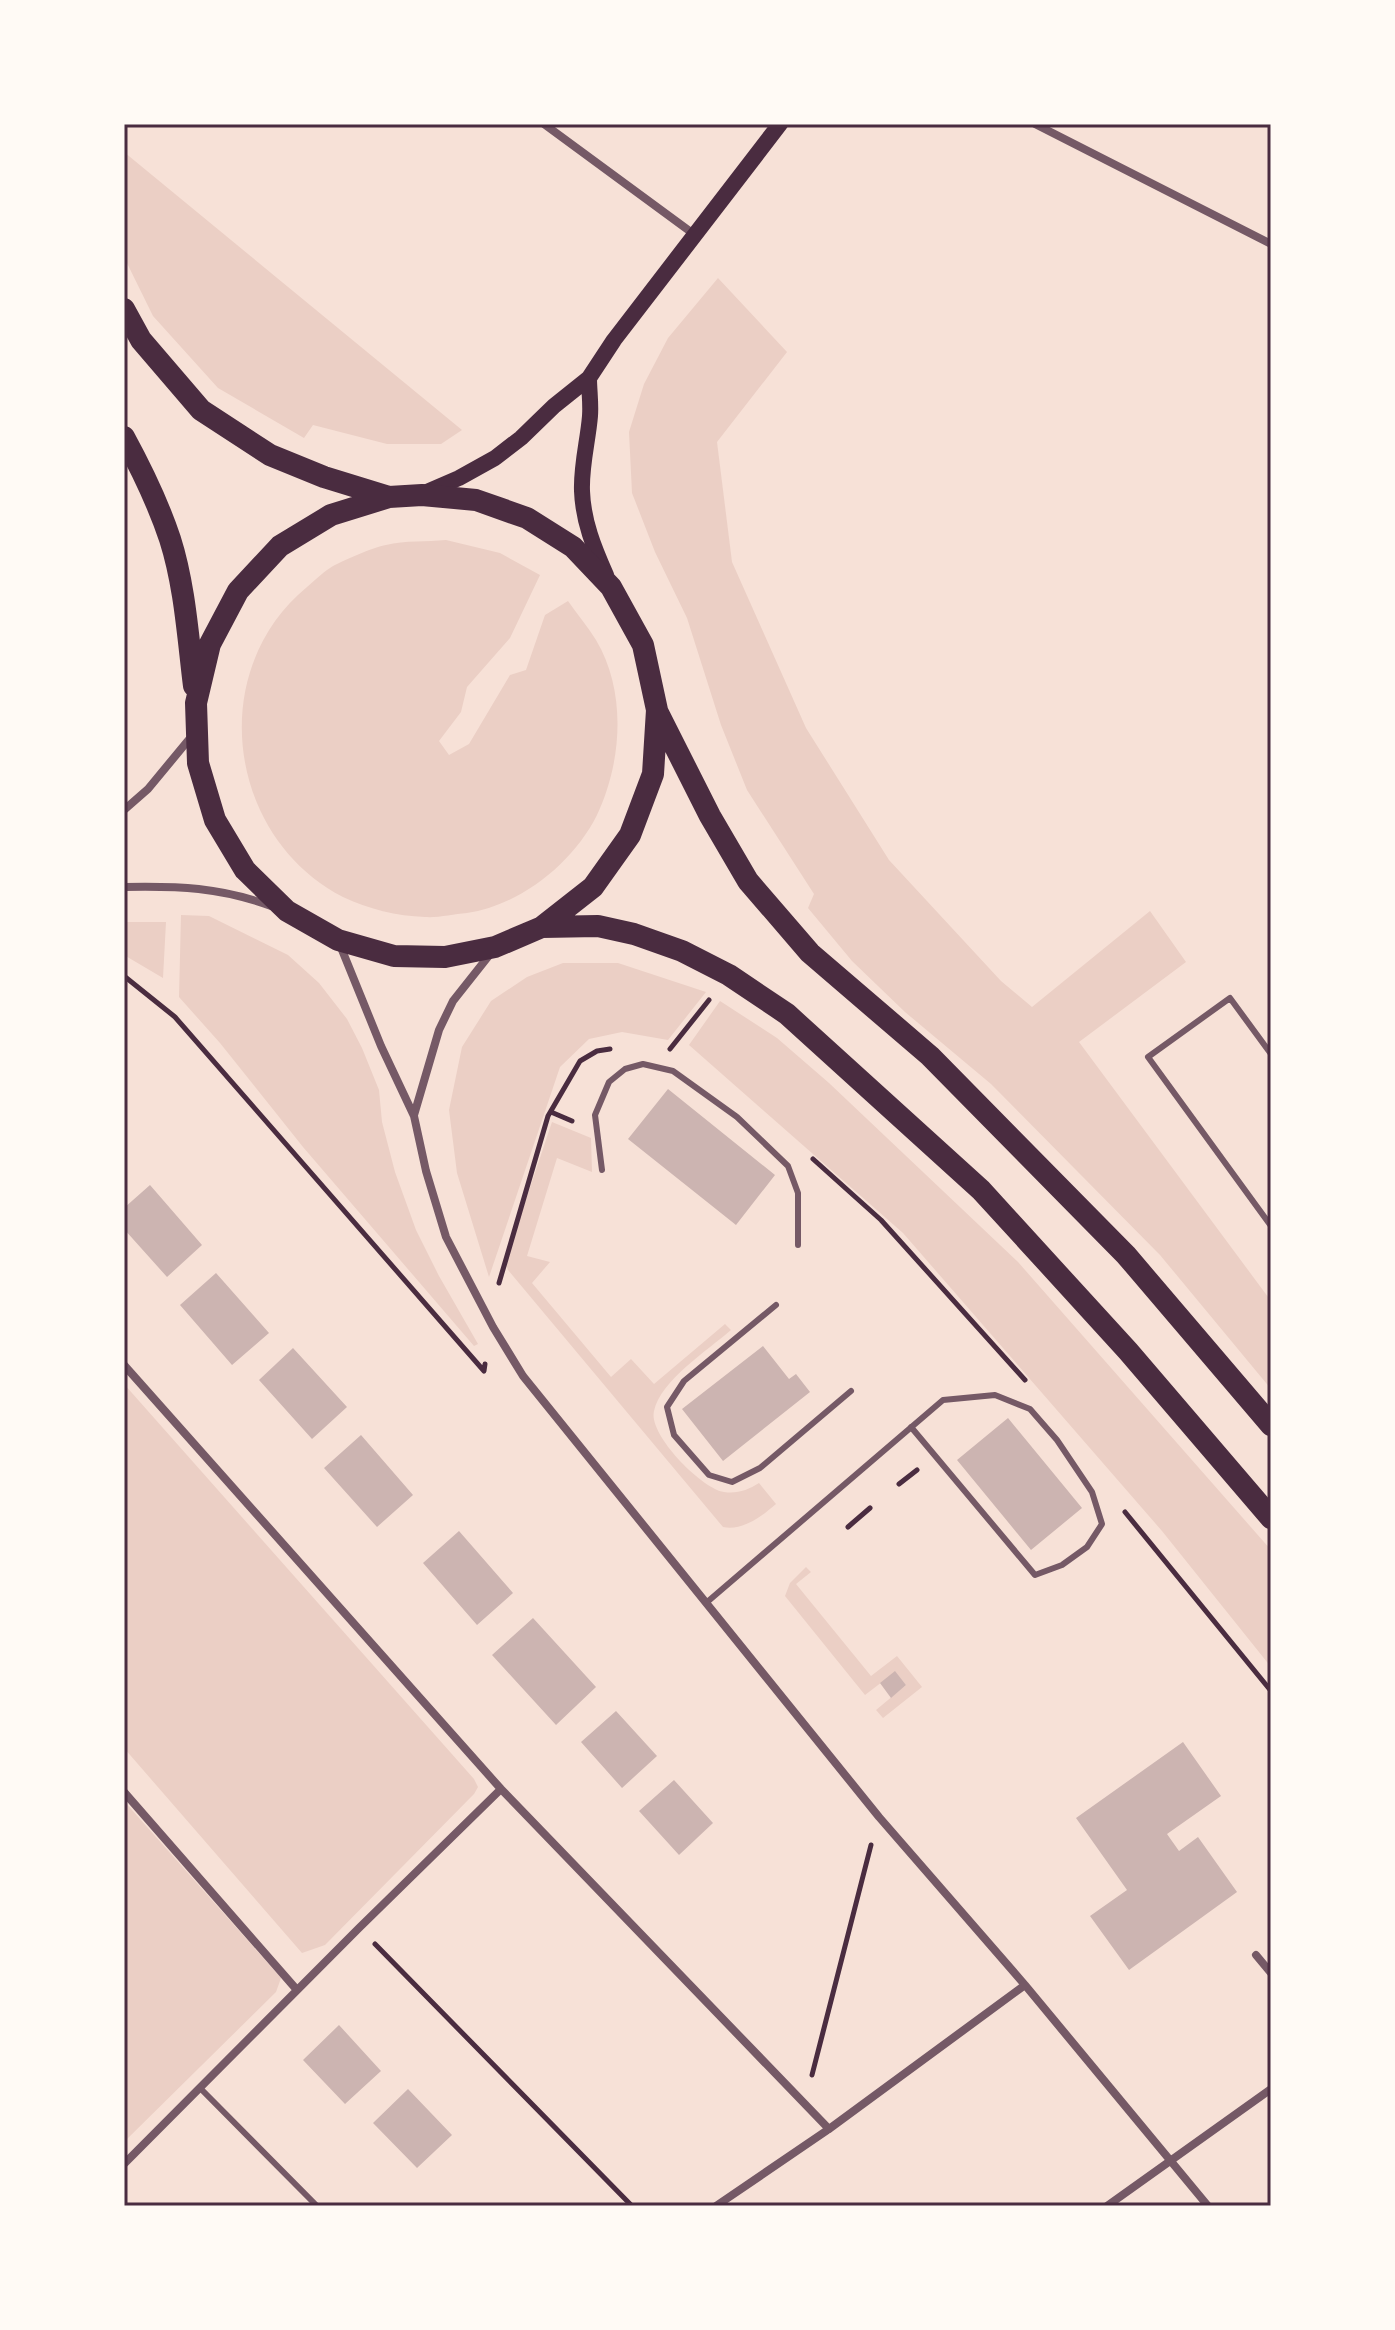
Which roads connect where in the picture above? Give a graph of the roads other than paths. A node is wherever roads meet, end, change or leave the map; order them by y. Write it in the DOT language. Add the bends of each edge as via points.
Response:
graph roads {
  1 [pos="544,124"];
  2 [pos="780,124"];
  3 [pos="1035,124"];
  4 [pos="695,235"];
  5 [pos="1271,244"];
  6 [pos="124,309"];
  7 [pos="589,378"];
  8 [pos="124,437"];
  9 [pos="422,495"];
  10 [pos="389,497"];
  11 [pos="611,587"];
  12 [pos="196,703"];
  13 [pos="657,710"];
  14 [pos="197,730"];
  15 [pos="124,810"];
  16 [pos="124,887"];
  17 [pos="287,911"];
  18 [pos="542,927"];
  19 [pos="338,940"];
  20 [pos="495,947"];
  21 [pos="1271,1054"];
  22 [pos="414,1116"];
  23 [pos="602,1170"];
  24 [pos="1271,1226"];
  25 [pos="798,1245"];
  26 [pos="776,1305"];
  27 [pos="124,1365"];
  28 [pos="851,1391"];
  29 [pos="1271,1425"];
  30 [pos="911,1427"];
  31 [pos="1271,1518"];
  32 [pos="706,1603"];
  33 [pos="501,1789"];
  34 [pos="124,1792"];
  35 [pos="1256,1955"];
  36 [pos="1271,1973"];
  37 [pos="1025,1985"];
  38 [pos="297,1990"];
  39 [pos="201,2089"];
  40 [pos="1271,2089"];
  41 [pos="829,2129"];
  42 [pos="1170,2161"];
  43 [pos="124,2164"];
  44 [pos="317,2206"];
  45 [pos="716,2206"];
  46 [pos="1107,2206"];
  47 [pos="1208,2206"];
  1 -- 4 [label="street"];
  2 -- 4 [label="main road"];
  3 -- 5 [label="street"];
  4 -- 7 [label="main road"];
  6 -- 10 [label="highway" via="141,340 201,410 270,455"];
  7 -- 9 [label="main road" via="495,458"];
  7 -- 11 [label="main road" via="582,490 593,546"];
  8 -- 12 [label="highway" via="148,480 171,541"];
  9 -- 10 [label="highway"];
  9 -- 11 [label="highway" via="476,500 527,518 573,547"];
  10 -- 12 [label="highway" via="331,515 280,546 238,591 210,644"];
  11 -- 13 [label="highway" via="643,645"];
  12 -- 14 [label="highway"];
  13 -- 18 [label="highway" via="653,774 630,835 593,887"];
  13 -- 29 [label="highway" via="748,881 810,953 930,1056 1126,1255"];
  14 -- 15 [label="street"];
  14 -- 17 [label="highway" via="198,763 215,820 245,870"];
  16 -- 17 [label="street" via="214,890"];
  17 -- 19 [label="highway"];
  18 -- 20 [label="highway"];
  18 -- 31 [label="highway" via="598,926 682,951 787,1014 981,1190"];
  19 -- 20 [label="highway" via="394,956 445,957"];
  19 -- 22 [label="street"];
  20 -- 22 [label="street" via="453,1001 439,1030"];
  21 -- 24 [label="lane" via="1230,998 1148,1057"];
  22 -- 32 [label="street" via="446,1237 493,1327 523,1376"];
  23 -- 25 [label="lane" via="595,1115 609,1082 625,1069 643,1064 673,1071 737,1117 788,1166 798,1193"];
  26 -- 28 [label="lane" via="684,1381 667,1407 674,1435 709,1475 732,1482 760,1468"];
  27 -- 33 [label="street"];
  30 -- 30 [label="lane" via="943,1400 995,1395 1030,1409 1092,1492 1102,1524 1087,1547 1035,1575"];
  30 -- 32 [label="lane"];
  32 -- 37 [label="street" via="879,1817"];
  33 -- 38 [label="street"];
  33 -- 41 [label="street"];
  34 -- 38 [label="street"];
  35 -- 36 [label="street"];
  37 -- 41 [label="street"];
  37 -- 42 [label="street"];
  38 -- 39 [label="street"];
  39 -- 43 [label="street"];
  39 -- 44 [label="lane"];
  40 -- 42 [label="street"];
  41 -- 45 [label="street"];
  42 -- 46 [label="street"];
  42 -- 47 [label="street"];
}
